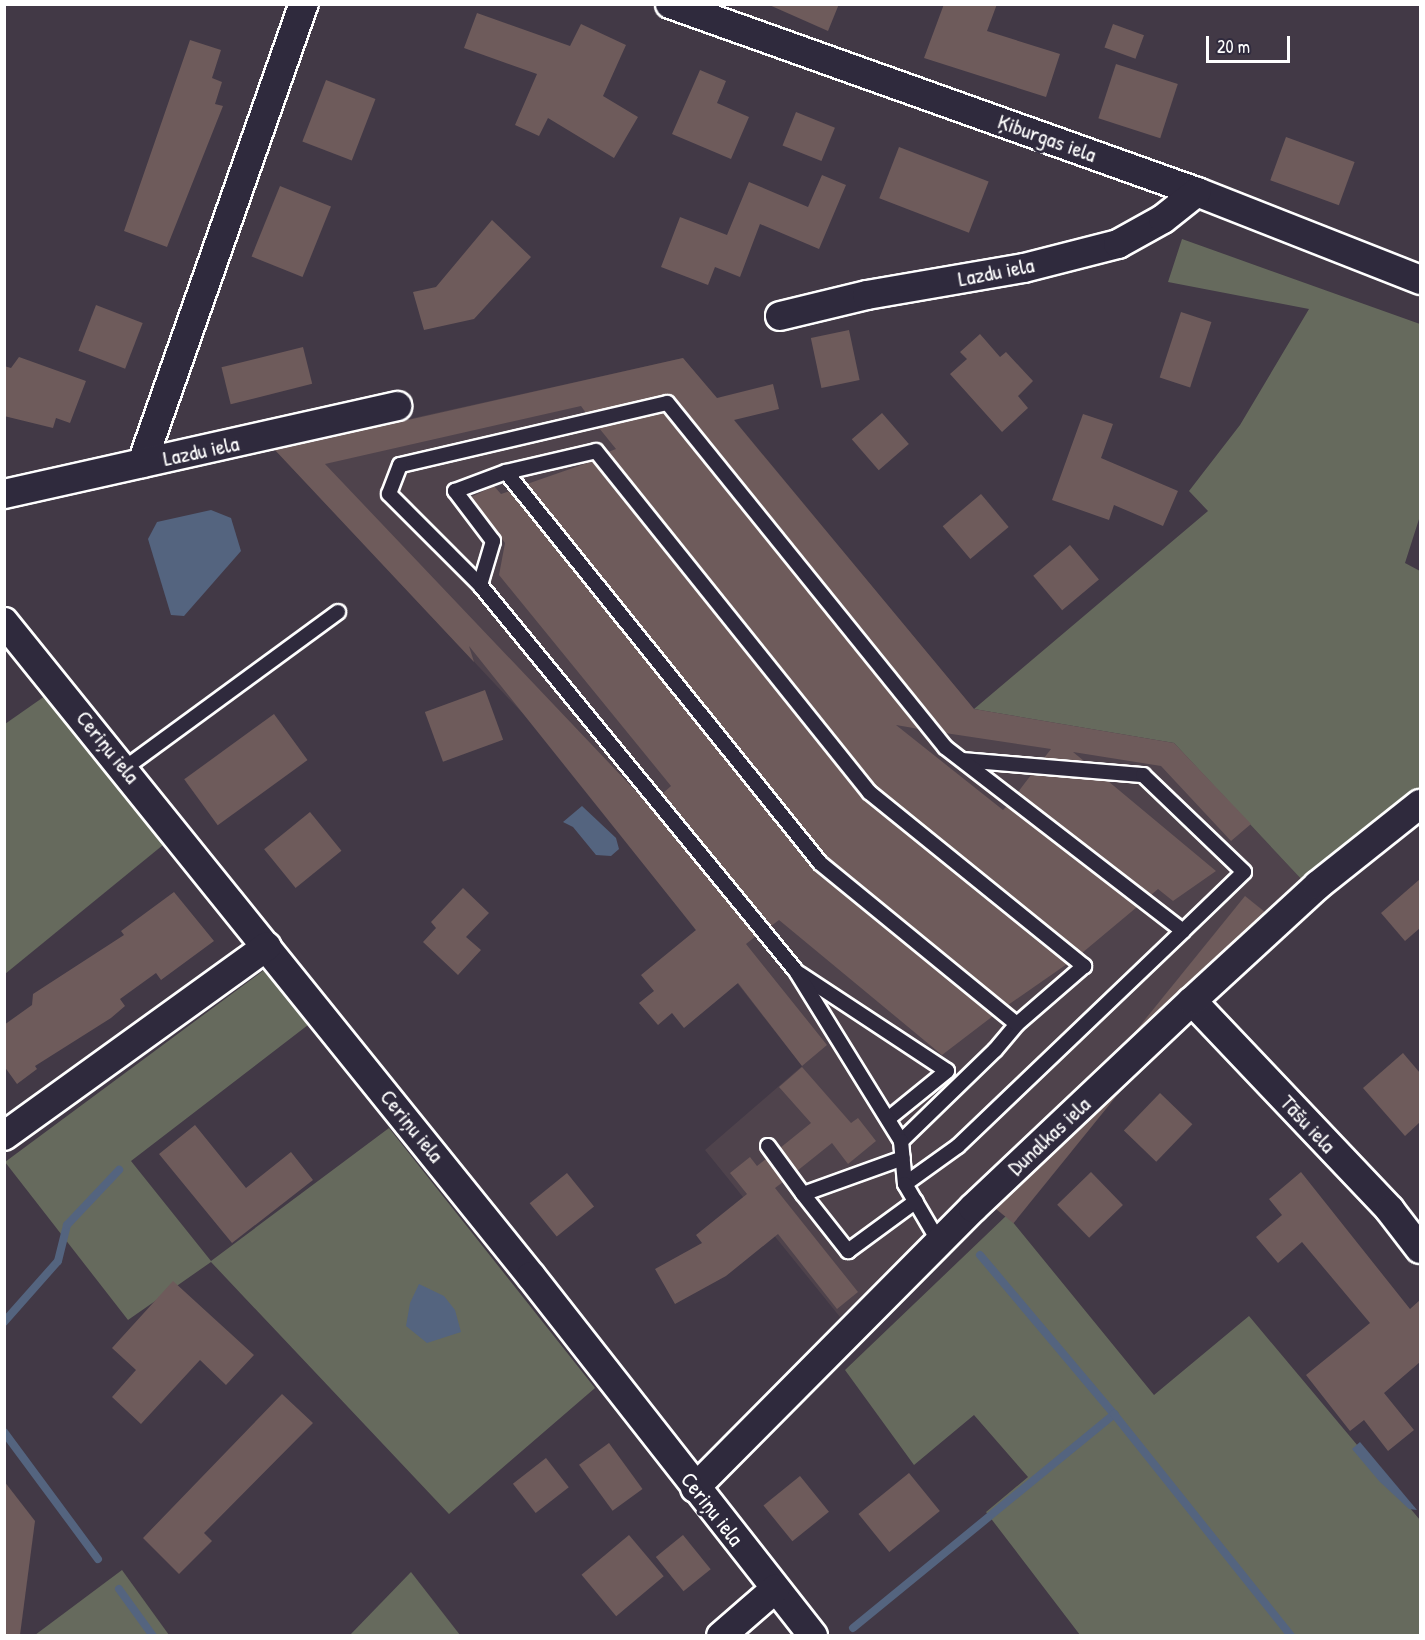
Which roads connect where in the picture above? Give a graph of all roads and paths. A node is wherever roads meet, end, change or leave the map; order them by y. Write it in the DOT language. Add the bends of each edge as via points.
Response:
graph roads {
  1 [pos="304,4"];
  2 [pos="688,8"];
  3 [pos="1197,192"];
  4 [pos="1420,280"];
  5 [pos="780,316"];
  6 [pos="397,406"];
  7 [pos="142,463"];
  8 [pos="506,472"];
  9 [pos="4,494"];
  10 [pos="480,585"];
  11 [pos="338,612"];
  12 [pos="4,622"];
  13 [pos="963,760"];
  14 [pos="125,768"];
  15 [pos="1420,804"];
  16 [pos="1183,932"];
  17 [pos="267,946"];
  18 [pos="796,971"];
  19 [pos="1192,1001"];
  20 [pos="1017,1024"];
  21 [pos="888,1119"];
  22 [pos="4,1136"];
  23 [pos="901,1141"];
  24 [pos="768,1146"];
  25 [pos="903,1158"];
  26 [pos="906,1184"];
  27 [pos="803,1194"];
  28 [pos="916,1201"];
  29 [pos="939,1242"];
  30 [pos="1420,1250"];
  31 [pos="695,1488"];
  32 [pos="775,1589"];
  33 [pos="721,1635"];
  34 [pos="813,1635"];
  1 -- 7 [label="street"];
  2 -- 3 [label="street, Ķiburgas iela"];
  3 -- 4 [label="street, Ķiburgas iela"];
  3 -- 5 [label="street, Lazdu iela" via="1163,219 1118,244 1024,268 867,295"];
  6 -- 7 [label="street, Lazdu iela"];
  7 -- 9 [label="street, Lazdu iela"];
  8 -- 10 [label="lane" via="455,491 493,541"];
  8 -- 20 [label="lane" via="820,863"];
  8 -- 20 [label="lane" via="596,451 869,792 1084,966"];
  10 -- 13 [label="lane" via="389,494 400,465 668,403 945,747"];
  10 -- 18 [label="lane"];
  11 -- 14 [label="lane"];
  12 -- 14 [label="street, Ceriņu iela"];
  13 -- 16 [label="lane"];
  13 -- 16 [label="lane" via="1143,776 1244,872"];
  14 -- 17 [label="street, Ceriņu iela"];
  15 -- 19 [label="street, Dunalkas iela" via="1318,885"];
  16 -- 26 [label="lane" via="958,1146"];
  17 -- 22 [label="street"];
  17 -- 31 [label="street, Ceriņu iela"];
  18 -- 21 [label="lane"];
  18 -- 21 [label="lane" via="947,1071"];
  19 -- 29 [label="street, Dunalkas iela"];
  19 -- 30 [label="street, Tāšu iela" via="1390,1210"];
  20 -- 23 [label="lane"];
  21 -- 23 [label="lane"];
  23 -- 25 [label="lane"];
  24 -- 27 [label="lane"];
  25 -- 26 [label="lane"];
  25 -- 27 [label="lane"];
  26 -- 28 [label="lane"];
  27 -- 28 [label="lane" via="848,1251"];
  28 -- 29 [label="lane"];
  29 -- 31 [label="street, Dunalkas iela"];
  31 -- 32 [label="street, Ceriņu iela"];
  32 -- 33 [label="street"];
  32 -- 34 [label="street, Ceriņu iela"];
}
